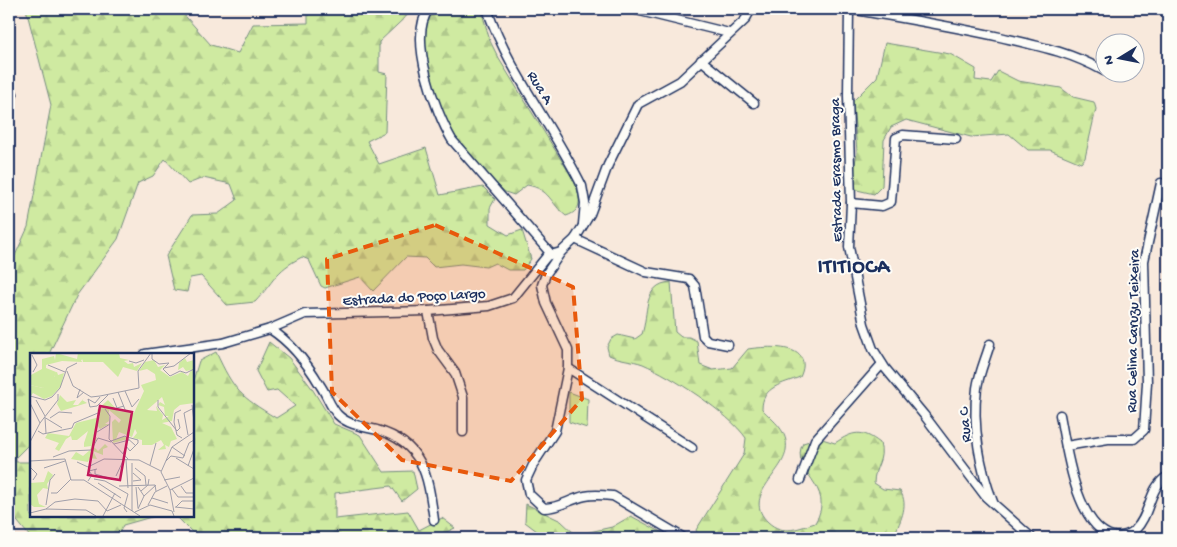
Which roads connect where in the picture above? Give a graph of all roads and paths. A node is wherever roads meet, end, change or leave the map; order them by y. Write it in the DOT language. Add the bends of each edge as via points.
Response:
graph roads {
  1 [pos="429,9"];
  2 [pos="487,9"];
  3 [pos="632,9"];
  4 [pos="751,9"];
  5 [pos="850,9"];
  6 [pos="729,33"];
  7 [pos="701,60"];
  8 [pos="1094,66"];
  9 [pos="754,103"];
  10 [pos="956,139"];
  11 [pos="1161,182"];
  12 [pos="851,203"];
  13 [pos="582,227"];
  14 [pos="575,239"];
  15 [pos="561,252"];
  16 [pos="551,254"];
  17 [pos="428,311"];
  18 [pos="270,329"];
  19 [pos="990,344"];
  20 [pos="728,345"];
  21 [pos="152,353"];
  22 [pos="882,364"];
  23 [pos="568,368"];
  24 [pos="1060,415"];
  25 [pos="463,432"];
  26 [pos="1066,446"];
  27 [pos="692,448"];
  28 [pos="1168,476"];
  29 [pos="800,480"];
  30 [pos="994,504"];
  31 [pos="434,520"];
  32 [pos="684,538"];
  33 [pos="1032,538"];
  1 -- 16 [label="street" via="420,39 445,127 463,154"];
  2 -- 13 [label="street, Rua A" via="516,72 578,178 584,193"];
  3 -- 6 [label="street"];
  4 -- 6 [label="street"];
  5 -- 8 [label="street" via="1060,51"];
  5 -- 12 [label="street, Estrada Erasmo Braga"];
  6 -- 7 [label="street"];
  7 -- 9 [label="street"];
  7 -- 13 [label="street" via="680,82 638,104"];
  10 -- 12 [label="street" via="903,135 896,138 891,202 882,206"];
  11 -- 26 [label="street, Rua Celina Caruzu Teixeira" via="1144,261 1147,383 1144,430 1134,439 1108,439"];
  12 -- 22 [label="street, Estrada Erasmo Braga" via="849,246 854,281 864,324"];
  13 -- 14 [label="street"];
  14 -- 15 [label="street"];
  14 -- 20 [label="street" via="646,272 689,279 695,286 703,336 708,341"];
  15 -- 16 [label="street"];
  15 -- 23 [label="street" via="542,285 546,303 568,350"];
  16 -- 17 [label="street, Estrada do Poço Largo" via="513,298 490,306"];
  17 -- 18 [label="street, Estrada do Poço Largo" via="305,314"];
  17 -- 25 [label="street" via="438,350 455,373 464,397"];
  18 -- 21 [label="street, Estrada do Poço Largo" via="224,343"];
  18 -- 31 [label="street" via="294,348 340,416 394,436 421,461 428,479"];
  19 -- 30 [label="street, Rua C" via="977,387 975,408 982,459"];
  22 -- 29 [label="street" via="814,440"];
  22 -- 30 [label="street, Estrada Erasmo Braga"];
  23 -- 27 [label="street"];
  23 -- 32 [label="street" via="555,431 526,480 526,488 533,500 544,508 552,508 584,496 613,496"];
  24 -- 26 [label="street"];
  26 -- 28 [label="street" via="1076,489 1086,511 1109,534 1116,536 1133,532 1139,526 1157,486"];
  30 -- 33 [label="street, Estrada Erasmo Braga"];
}
